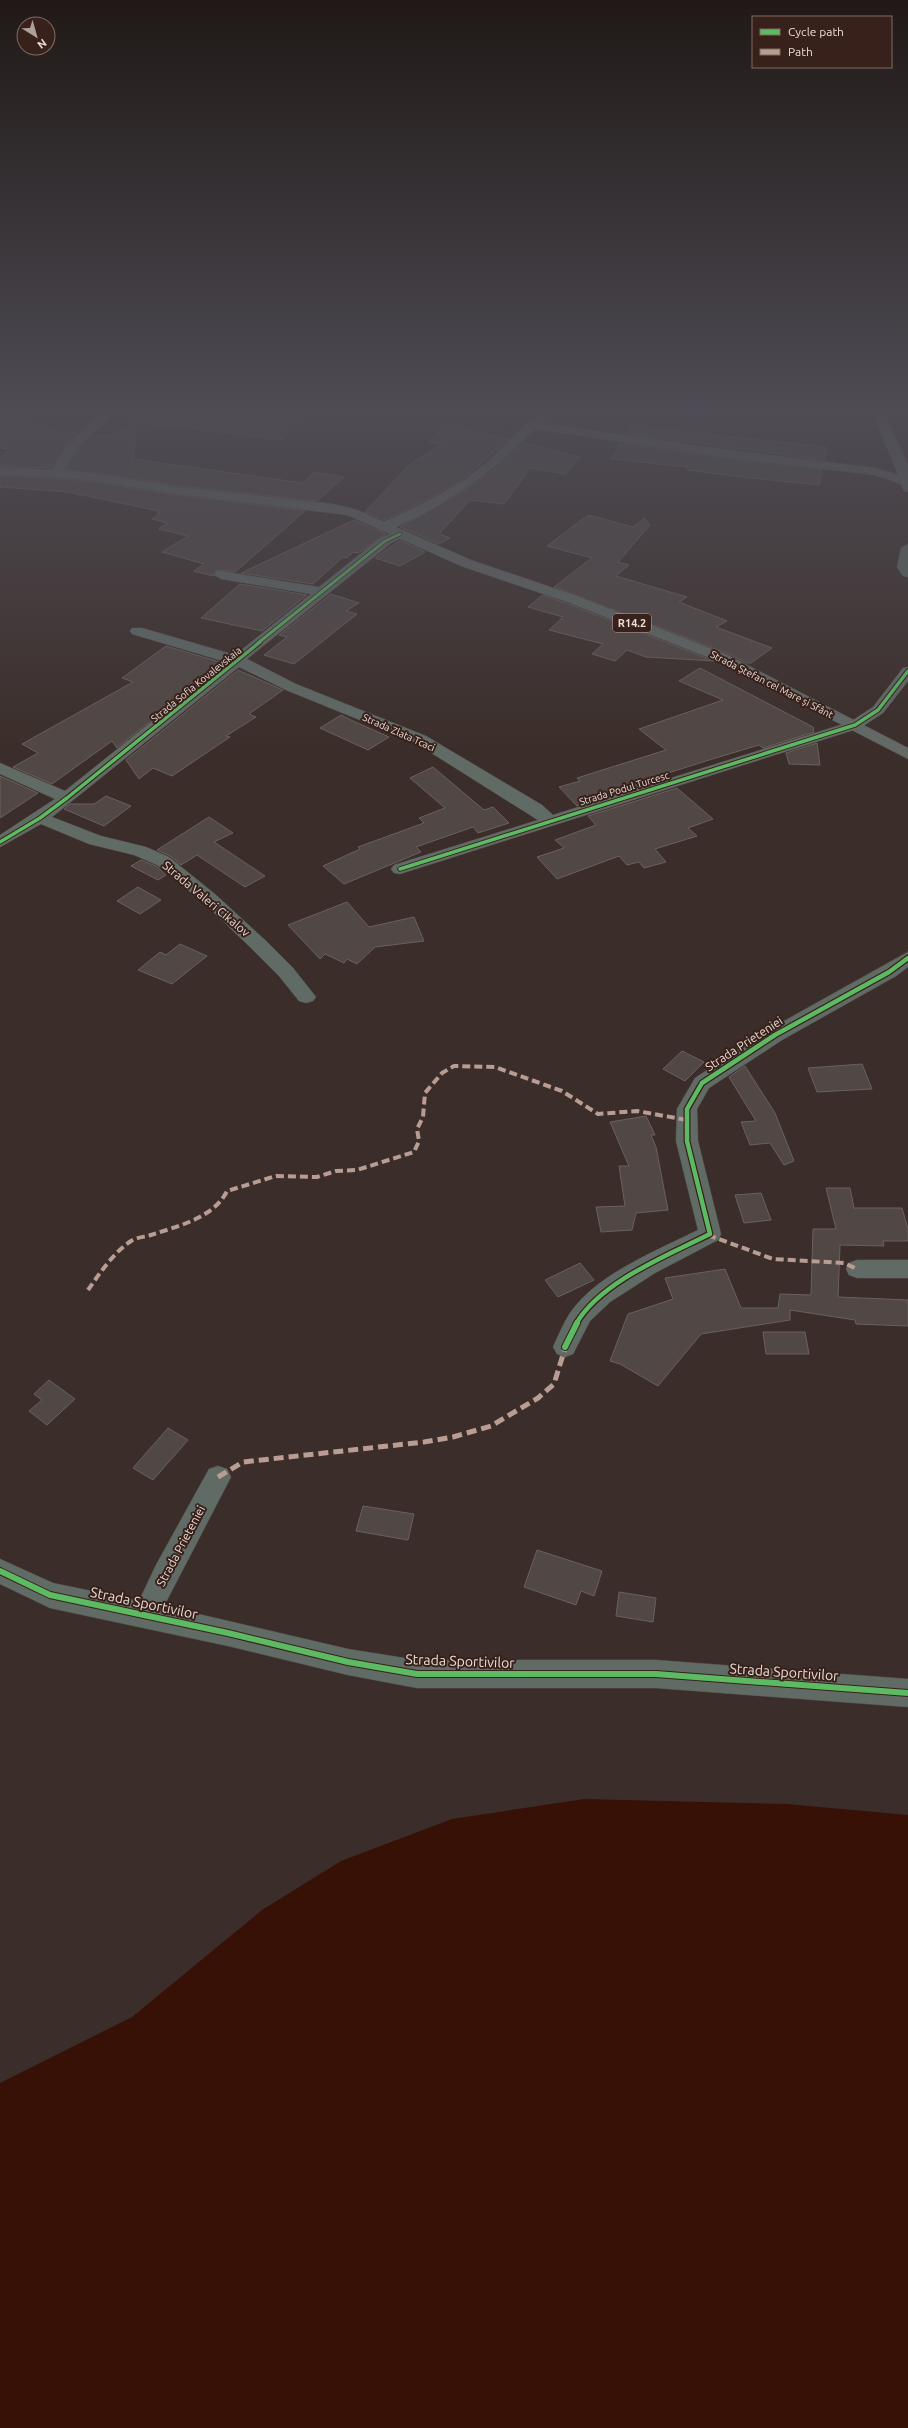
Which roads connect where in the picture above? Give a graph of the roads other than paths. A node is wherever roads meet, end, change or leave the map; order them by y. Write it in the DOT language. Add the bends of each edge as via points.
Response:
graph roads {
  1 [pos="371,521"];
  2 [pos="397,521"];
  3 [pos="384,527"];
  4 [pos="400,534"];
  5 [pos="908,548"];
  6 [pos="908,573"];
  7 [pos="221,575"];
  8 [pos="323,592"];
  9 [pos="137,631"];
  10 [pos="239,661"];
  11 [pos="908,671"];
  12 [pos="854,725"];
  13 [pos="908,754"];
  14 [pos="0,768"];
  15 [pos="67,798"];
  16 [pos="40,818"];
  17 [pos="550,821"];
  18 [pos="0,842"];
  19 [pos="400,869"];
  20 [pos="908,958"];
  21 [pos="306,997"];
  22 [pos="857,1269"];
  23 [pos="908,1269"];
  24 [pos="565,1347"];
  25 [pos="218,1477"];
  26 [pos="0,1571"];
  27 [pos="146,1615"];
  28 [pos="908,1693"];
  1 -- 3 [label="main road, Strada Ștefan cel Mare și Sfânt / R14.2"];
  2 -- 3 [label="street"];
  3 -- 4 [label="main road, Strada Ștefan cel Mare și Sfânt / R14.2"];
  4 -- 8 [label="street, Strada Sofia Kovalevskaia" via="385,541"];
  4 -- 12 [label="main road, Strada Ștefan cel Mare și Sfânt / R14.2" via="466,563 572,599 705,650 748,669"];
  5 -- 6 [label="street" via="904,567"];
  7 -- 8 [label="street"];
  8 -- 10 [label="street, Strada Sofia Kovalevskaia"];
  9 -- 10 [label="street, Strada Sofia Kovalevskaia"];
  10 -- 15 [label="street, Strada Sofia Kovalevskaia"];
  10 -- 17 [label="street, Strada Zlata Tcaci" via="291,686 420,739 536,809"];
  11 -- 12 [label="street, Strada Podul Turcesc" via="878,710"];
  12 -- 13 [label="main road, Strada Ștefan cel Mare și Sfânt / R14.2"];
  12 -- 17 [label="street, Strada Podul Turcesc"];
  14 -- 15 [label="street"];
  15 -- 16 [label="street, Strada Sofia Kovalevskaia"];
  16 -- 18 [label="street, Strada Sofia Kovalevskaia"];
  16 -- 21 [label="street, Strada Valeri Cikalov" via="95,840 140,851 163,862 210,899 262,948"];
  17 -- 19 [label="street, Strada Podul Turcesc"];
  20 -- 24 [label="street, Strada Prieteniei" via="889,972 774,1035 702,1083 687,1109 687,1141 710,1234 619,1284 590,1305 577,1322"];
  22 -- 23 [label="street"];
  25 -- 27 [label="street, Strada Prieteniei"];
  26 -- 27 [label="street, Strada Sportivilor" via="50,1595"];
  27 -- 28 [label="street, Strada Sportivilor" via="348,1662 417,1674 656,1674"];
}
